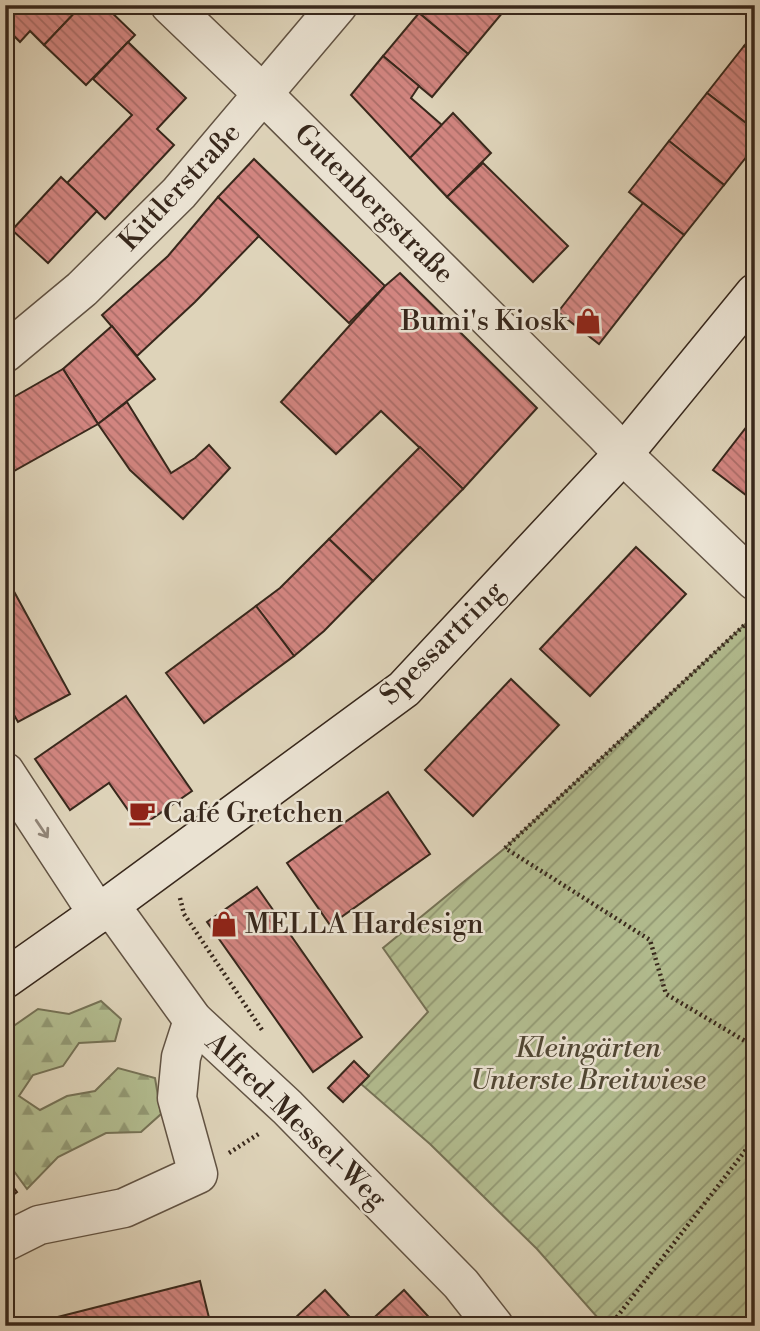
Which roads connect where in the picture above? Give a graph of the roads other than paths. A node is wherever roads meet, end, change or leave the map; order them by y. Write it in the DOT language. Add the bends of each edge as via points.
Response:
graph roads {
  1 [pos="170,5"];
  2 [pos="338,5"];
  3 [pos="264,95"];
  4 [pos="755,293"];
  5 [pos="5,353"];
  6 [pos="624,453"];
  7 [pos="755,581"];
  8 [pos="5,772"];
  9 [pos="104,910"];
  10 [pos="5,979"];
  11 [pos="193,1020"];
  12 [pos="5,1242"];
  13 [pos="494,1326"];
  1 -- 3 [label="street, Gutenbergstraße"];
  2 -- 3 [label="street, Kittlerstraße"];
  3 -- 5 [label="street, Kittlerstraße" via="179,193 82,289"];
  3 -- 6 [label="street, Gutenbergstraße"];
  4 -- 6 [label="street, Spessartring"];
  6 -- 7 [label="street, Gutenbergstraße"];
  6 -- 9 [label="street, Spessartring" via="404,689"];
  8 -- 9 [label="street, Alfred-Messel-Weg, one-way"];
  9 -- 10 [label="street, Spessartring"];
  9 -- 11 [label="street, Alfred-Messel-Weg" via="141,945"];
  11 -- 12 [label="street" via="181,1057 177,1098 198,1174 124,1208 40,1225"];
  11 -- 13 [label="street, Alfred-Messel-Weg" via="461,1284"];
}
